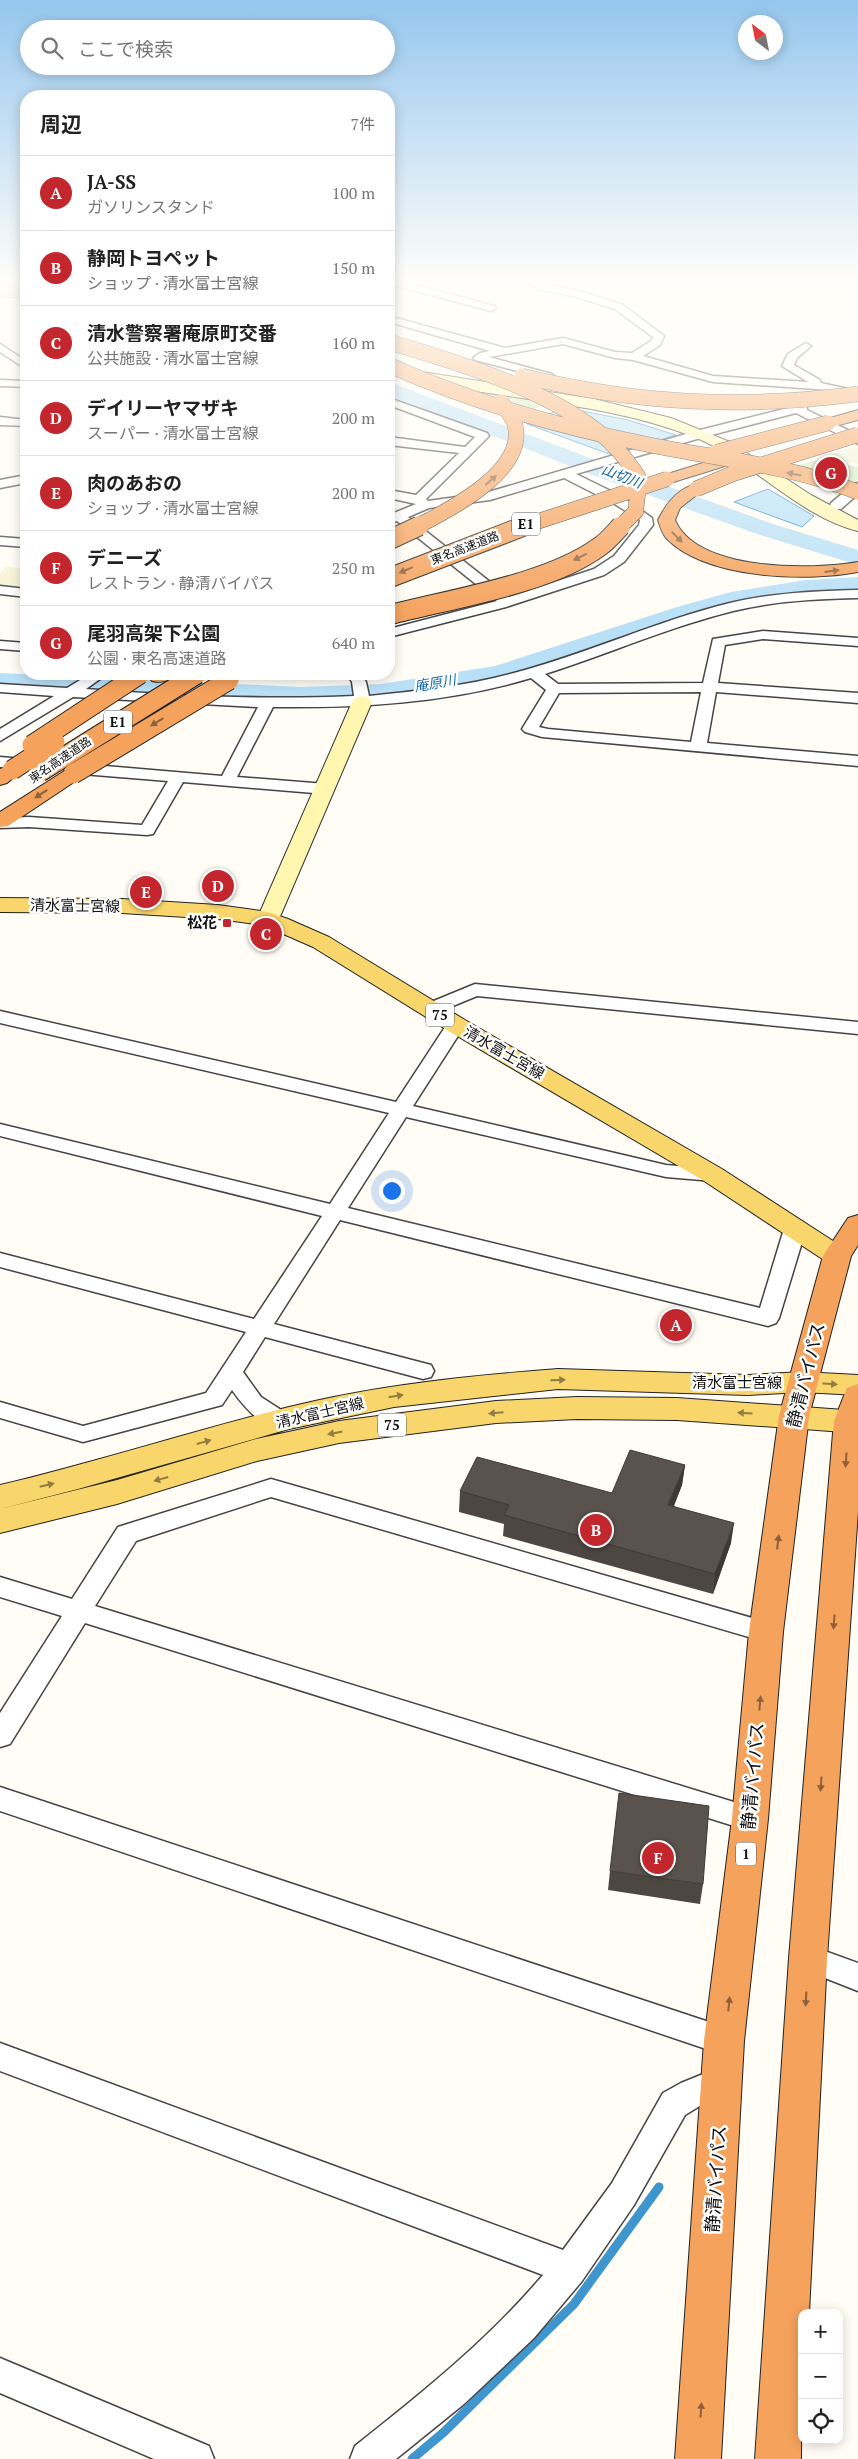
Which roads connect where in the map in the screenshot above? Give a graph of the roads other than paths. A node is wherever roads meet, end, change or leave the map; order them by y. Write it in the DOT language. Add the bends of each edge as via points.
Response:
graph roads {
  1 [pos="451,393"];
  2 [pos="490,393"];
  3 [pos="527,393"];
  4 [pos="533,393"];
  5 [pos="602,393"];
  6 [pos="627,393"];
  7 [pos="849,393"];
  8 [pos="853,393"];
  9 [pos="395,403"];
  10 [pos="405,407"];
  11 [pos="797,409"];
  12 [pos="395,415"];
  13 [pos="858,415"];
  14 [pos="0,420"];
  15 [pos="20,422"];
  16 [pos="855,433"];
  17 [pos="700,434"];
  18 [pos="395,441"];
  19 [pos="468,451"];
  20 [pos="570,472"];
  21 [pos="659,475"];
  22 [pos="20,480"];
  23 [pos="0,484"];
  24 [pos="858,487"];
  25 [pos="858,492"];
  26 [pos="395,495"];
  27 [pos="422,502"];
  28 [pos="836,506"];
  29 [pos="395,517"];
  30 [pos="395,519"];
  31 [pos="858,526"];
  32 [pos="395,537"];
  33 [pos="0,541"];
  34 [pos="20,543"];
  35 [pos="395,562"];
  36 [pos="858,567"];
  37 [pos="395,576"];
  38 [pos="0,590"];
  39 [pos="20,592"];
  40 [pos="858,594"];
  41 [pos="508,602"];
  42 [pos="395,613"];
  43 [pos="395,631"];
  44 [pos="858,642"];
  45 [pos="0,645"];
  46 [pos="20,647"];
  47 [pos="535,673"];
  48 [pos="90,680"];
  49 [pos="144,680"];
  50 [pos="187,680"];
  51 [pos="230,680"];
  52 [pos="711,687"];
  53 [pos="0,688"];
  54 [pos="359,689"];
  55 [pos="554,689"];
  56 [pos="71,692"];
  57 [pos="858,698"];
  58 [pos="268,702"];
  59 [pos="0,736"];
  60 [pos="698,748"];
  61 [pos="858,761"];
  62 [pos="4,770"];
  63 [pos="178,777"];
  64 [pos="227,781"];
  65 [pos="326,789"];
  66 [pos="2,815"];
  67 [pos="0,905"];
  68 [pos="268,919"];
  69 [pos="431,1009"];
  70 [pos="0,1017"];
  71 [pos="456,1025"];
  72 [pos="858,1028"];
  73 [pos="401,1108"];
  74 [pos="0,1130"];
  75 [pos="713,1175"];
  76 [pos="336,1212"];
  77 [pos="858,1224"];
  78 [pos="795,1228"];
  79 [pos="837,1256"];
  80 [pos="0,1260"];
  81 [pos="260,1330"];
  82 [pos="423,1371"];
  83 [pos="231,1372"];
  84 [pos="802,1382"];
  85 [pos="858,1385"];
  86 [pos="0,1410"];
  87 [pos="855,1413"];
  88 [pos="794,1416"];
  89 [pos="281,1421"];
  90 [pos="0,1496"];
  91 [pos="0,1521"];
  92 [pos="0,1587"];
  93 [pos="80,1612"];
  94 [pos="766,1632"];
  95 [pos="0,1736"];
  96 [pos="0,1799"];
  97 [pos="750,1819"];
  98 [pos="808,1958"];
  99 [pos="858,1977"];
  100 [pos="724,2041"];
  101 [pos="0,2057"];
  102 [pos="723,2081"];
  103 [pos="570,2269"];
  104 [pos="0,2375"];
  105 [pos="196,2459"];
  106 [pos="368,2459"];
  107 [pos="698,2459"];
  108 [pos="778,2459"];
  25 -- 1 [label="highway, one-way, bridge" via="794,474 548,424"];
  32 -- 2 [label="highway, one-way, bridge" via="486,485 514,453 517,440 515,423 503,404"];
  3 -- 42 [label="highway, one-way, bridge" via="576,416 603,433 626,454 641,484 637,509 621,531 600,547 558,567 513,583"];
  4 -- 17 [label="street" via="614,408"];
  5 -- 7 [label="highway, bridge" via="646,399 747,404"];
  6 -- 11 [label="street" via="670,397 761,398"];
  8 -- 11 [label="street"];
  9 -- 10 [label="street"];
  10 -- 12 [label="street"];
  10 -- 19 [label="street" via="483,436"];
  11 -- 16 [label="street"];
  11 -- 17 [label="street"];
  13 -- 21 [label="highway, 東名高速道路 / E1, bridge" via="716,452"];
  14 -- 15 [label="street"];
  16 -- 21 [label="highway, 東名高速道路 / E1"];
  16 -- 36 [label="highway, one-way, bridge" via="712,481 679,499 669,510 668,526 676,538 699,554 726,563 795,573"];
  17 -- 20 [label="street"];
  17 -- 31 [label="street" via="736,451 813,504"];
  18 -- 19 [label="street"];
  19 -- 27 [label="street"];
  20 -- 27 [label="street" via="486,498"];
  20 -- 41 [label="street" via="646,518 646,524 619,559 599,572"];
  21 -- 35 [label="highway, 東名高速道路 / E1" via="480,527"];
  21 -- 37 [label="highway, 東名高速道路 / E1, one-way, bridge"];
  22 -- 23 [label="street"];
  24 -- 28 [label="street"];
  26 -- 27 [label="street"];
  27 -- 29 [label="street"];
  30 -- 41 [label="street"];
  33 -- 34 [label="street"];
  38 -- 39 [label="street"];
  40 -- 47 [label="street" via="774,600 733,607"];
  41 -- 43 [label="street"];
  44 -- 52 [label="street" via="763,634 718,642"];
  45 -- 46 [label="street"];
  47 -- 54 [label="street" via="487,684"];
  47 -- 55 [label="street"];
  48 -- 56 [label="street"];
  49 -- 62 [label="highway, 東名高速道路 / E1, bridge"];
  50 -- 66 [label="highway, 東名高速道路 / E1, bridge" via="40,772"];
  51 -- 66 [label="highway, one-way, bridge"];
  52 -- 55 [label="street"];
  52 -- 57 [label="street"];
  52 -- 60 [label="street"];
  53 -- 56 [label="street"];
  54 -- 58 [label="street"];
  54 -- 65 [label="street"];
  55 -- 60 [label="street" via="530,729 547,734"];
  56 -- 58 [label="street"];
  56 -- 59 [label="street"];
  58 -- 64 [label="street"];
  60 -- 61 [label="street"];
  62 -- 63 [label="street"];
  63 -- 64 [label="street"];
  63 -- 66 [label="street" via="147,830 29,822"];
  64 -- 65 [label="street"];
  65 -- 68 [label="street"];
  67 -- 68 [label="main road, 清水富士宮線 / 75" via="122,906 218,912"];
  68 -- 69 [label="main road, 清水富士宮線 / 75" via="321,942"];
  69 -- 71 [label="main road, 清水富士宮線 / 75"];
  69 -- 72 [label="street" via="475,990"];
  70 -- 73 [label="street"];
  71 -- 73 [label="street"];
  71 -- 75 [label="main road, 清水富士宮線 / 75"];
  73 -- 75 [label="street" via="666,1171"];
  73 -- 76 [label="street"];
  74 -- 76 [label="street"];
  75 -- 78 [label="main road, 清水富士宮線 / 75"];
  76 -- 78 [label="street" via="768,1318"];
  76 -- 81 [label="street"];
  77 -- 79 [label="highway, 静清バイパス / 1"];
  78 -- 79 [label="main road, 清水富士宮線 / 75"];
  79 -- 84 [label="highway, 静清バイパス / 1"];
  80 -- 81 [label="street"];
  81 -- 82 [label="street"];
  81 -- 83 [label="street"];
  83 -- 86 [label="street" via="214,1399 83,1434"];
  83 -- 89 [label="street" via="253,1403"];
  84 -- 85 [label="main road, 清水富士宮線 / 75, one-way"];
  84 -- 88 [label="highway, 静清バイパス / 1"];
  89 -- 84 [label="main road, 清水富士宮線 / 75, one-way" via="394,1396 558,1379 748,1385"];
  87 -- 88 [label="main road, 清水富士宮線 / 75"];
  87 -- 98 [label="highway, one-way"];
  88 -- 91 [label="main road, 清水富士宮線 / 75, one-way" via="677,1409 577,1408 496,1412 348,1431 256,1450 117,1492"];
  94 -- 88 [label="highway, 静清バイパス / 1, one-way"];
  90 -- 89 [label="main road, 清水富士宮線 / 75, one-way" via="78,1478"];
  92 -- 93 [label="street"];
  93 -- 94 [label="street" via="127,1534 271,1488"];
  93 -- 95 [label="street"];
  93 -- 97 [label="street"];
  97 -- 94 [label="highway, 静清バイパス / 1, one-way"];
  96 -- 100 [label="street"];
  100 -- 97 [label="highway, 静清バイパス / 1, one-way"];
  98 -- 99 [label="street"];
  98 -- 108 [label="highway, one-way"];
  100 -- 102 [label="highway, 静清バイパス / 1"];
  101 -- 103 [label="street"];
  102 -- 103 [label="street" via="674,2104 623,2194"];
  107 -- 102 [label="highway, 静清バイパス / 1, one-way"];
  103 -- 106 [label="street" via="515,2332 452,2392"];
  104 -- 105 [label="street"];
}
